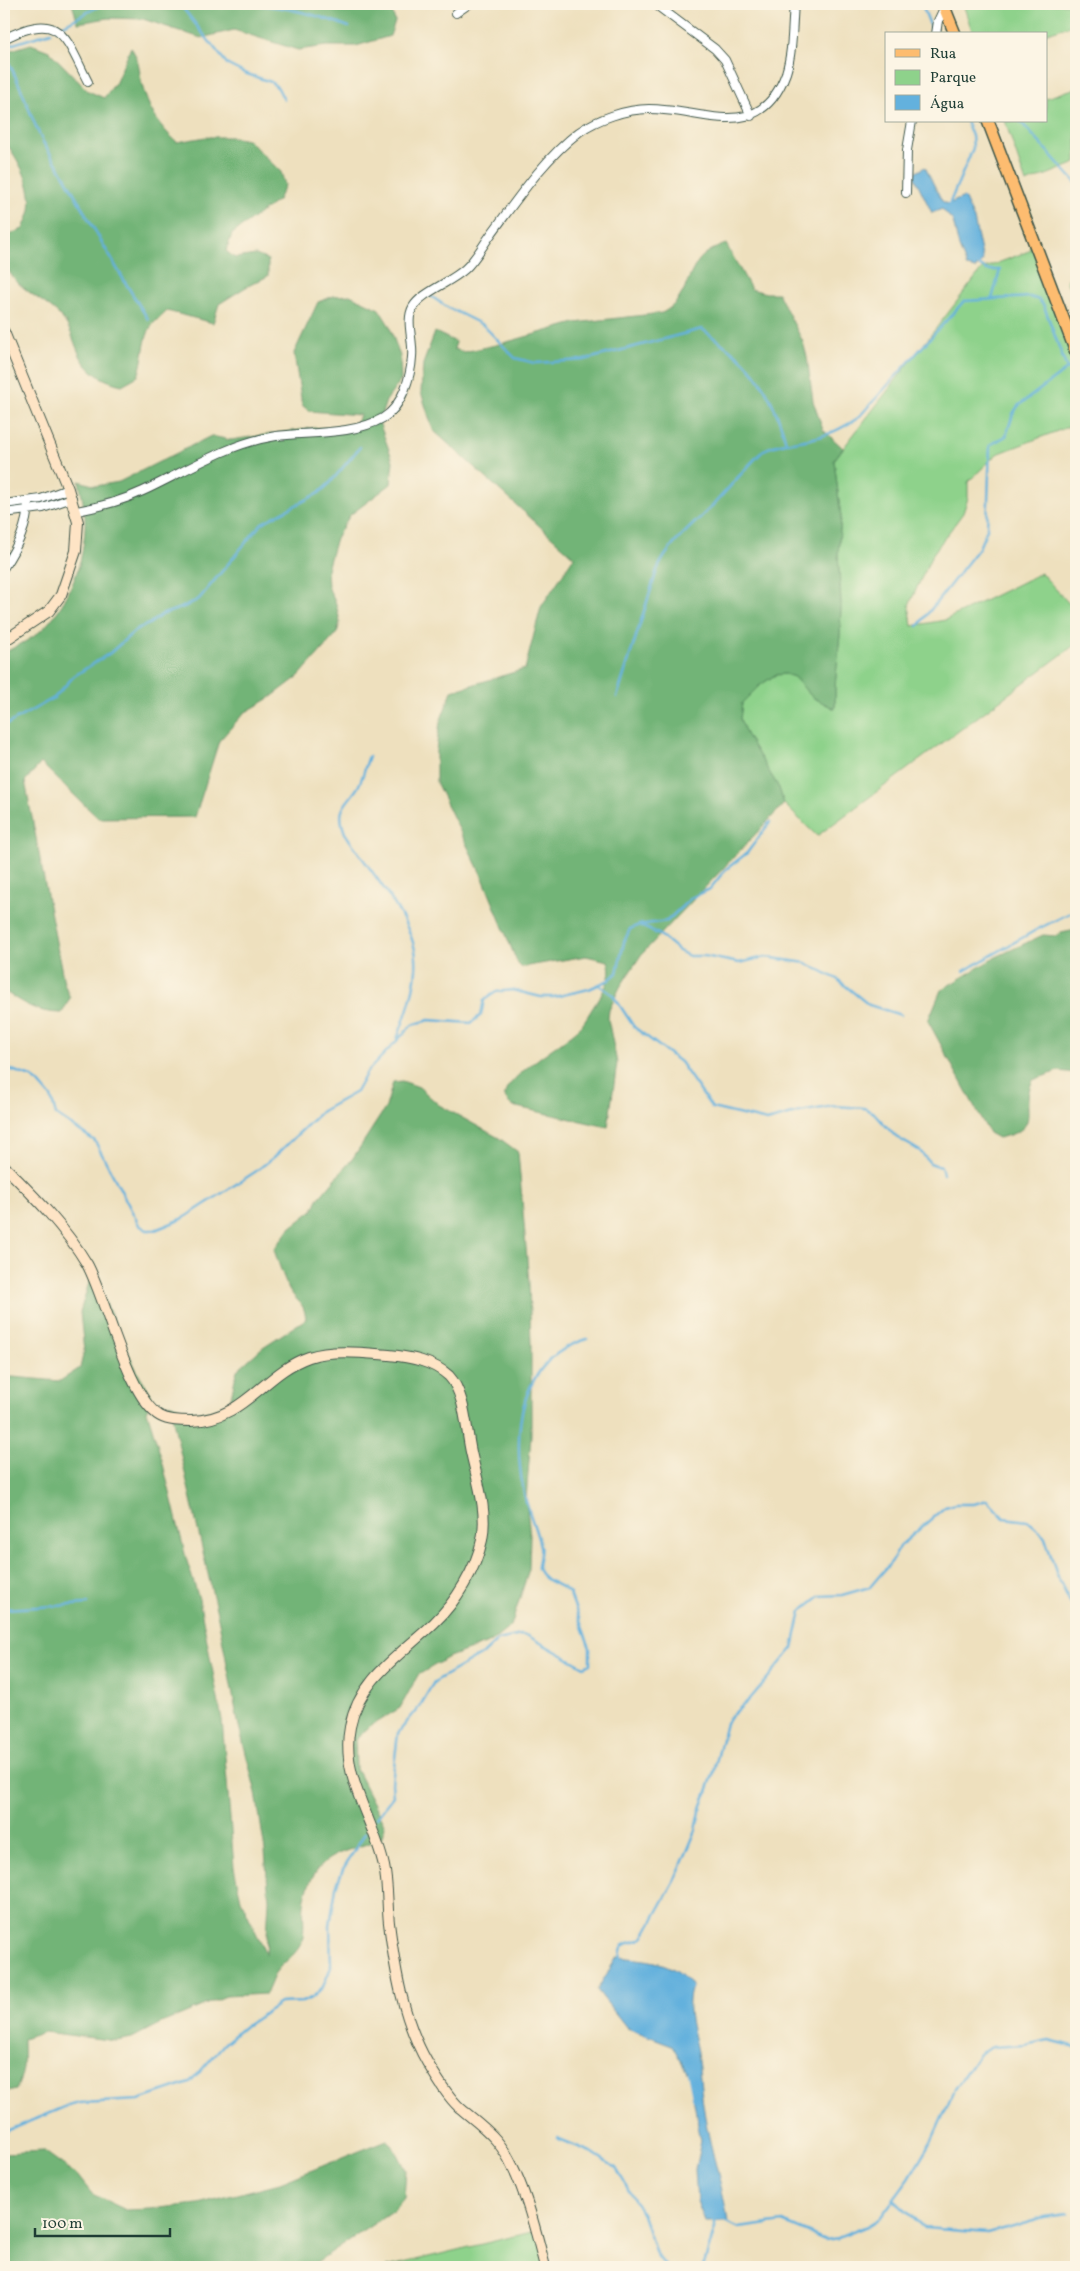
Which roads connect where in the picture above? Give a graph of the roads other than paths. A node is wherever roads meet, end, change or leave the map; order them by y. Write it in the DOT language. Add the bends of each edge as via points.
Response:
graph roads {
  1 [pos="469,4"];
  2 [pos="655,4"];
  3 [pos="794,4"];
  4 [pos="944,5"];
  5 [pos="456,13"];
  6 [pos="936,32"];
  7 [pos="954,32"];
  8 [pos="4,39"];
  9 [pos="88,82"];
  10 [pos="751,116"];
  11 [pos="912,122"];
  12 [pos="988,122"];
  13 [pos="906,193"];
  14 [pos="4,332"];
  15 [pos="1076,352"];
  16 [pos="70,493"];
  17 [pos="28,501"];
  18 [pos="4,504"];
  19 [pos="28,511"];
  20 [pos="76,511"];
  21 [pos="4,513"];
  22 [pos="4,567"];
  23 [pos="4,641"];
  24 [pos="4,1166"];
  25 [pos="546,2267"];
  1 -- 5 [label="street"];
  2 -- 10 [label="street" via="708,43 725,60"];
  3 -- 10 [label="street" via="792,45 786,72 766,106"];
  4 -- 6 [label="street"];
  4 -- 7 [label="main road"];
  8 -- 9 [label="street" via="29,28 54,28 66,38"];
  10 -- 20 [label="street" via="718,118 648,109 605,117 580,131 539,171 466,268 414,305 408,380 401,397 384,417 363,427 273,437 250,444 210,458 133,496"];
  11 -- 13 [label="street" via="907,150"];
  12 -- 15 [label="main road"];
  14 -- 16 [label="street"];
  16 -- 17 [label="street"];
  16 -- 19 [label="street"];
  16 -- 20 [label="street"];
  17 -- 18 [label="street"];
  17 -- 19 [label="street"];
  19 -- 21 [label="street"];
  19 -- 22 [label="street" via="20,540"];
  20 -- 23 [label="street" via="76,551 61,595 49,611"];
  24 -- 25 [label="street" via="64,1231 89,1267 122,1356 141,1394 158,1415 178,1421 207,1421 238,1408 282,1370 311,1356 336,1353 414,1358 438,1368 451,1378 461,1396 484,1510 483,1539 474,1564 454,1600 373,1678 350,1725 348,1760 355,1789 369,1819 384,1867 395,1967 404,2006 426,2060 436,2075 456,2104 497,2140 510,2163"];
}
